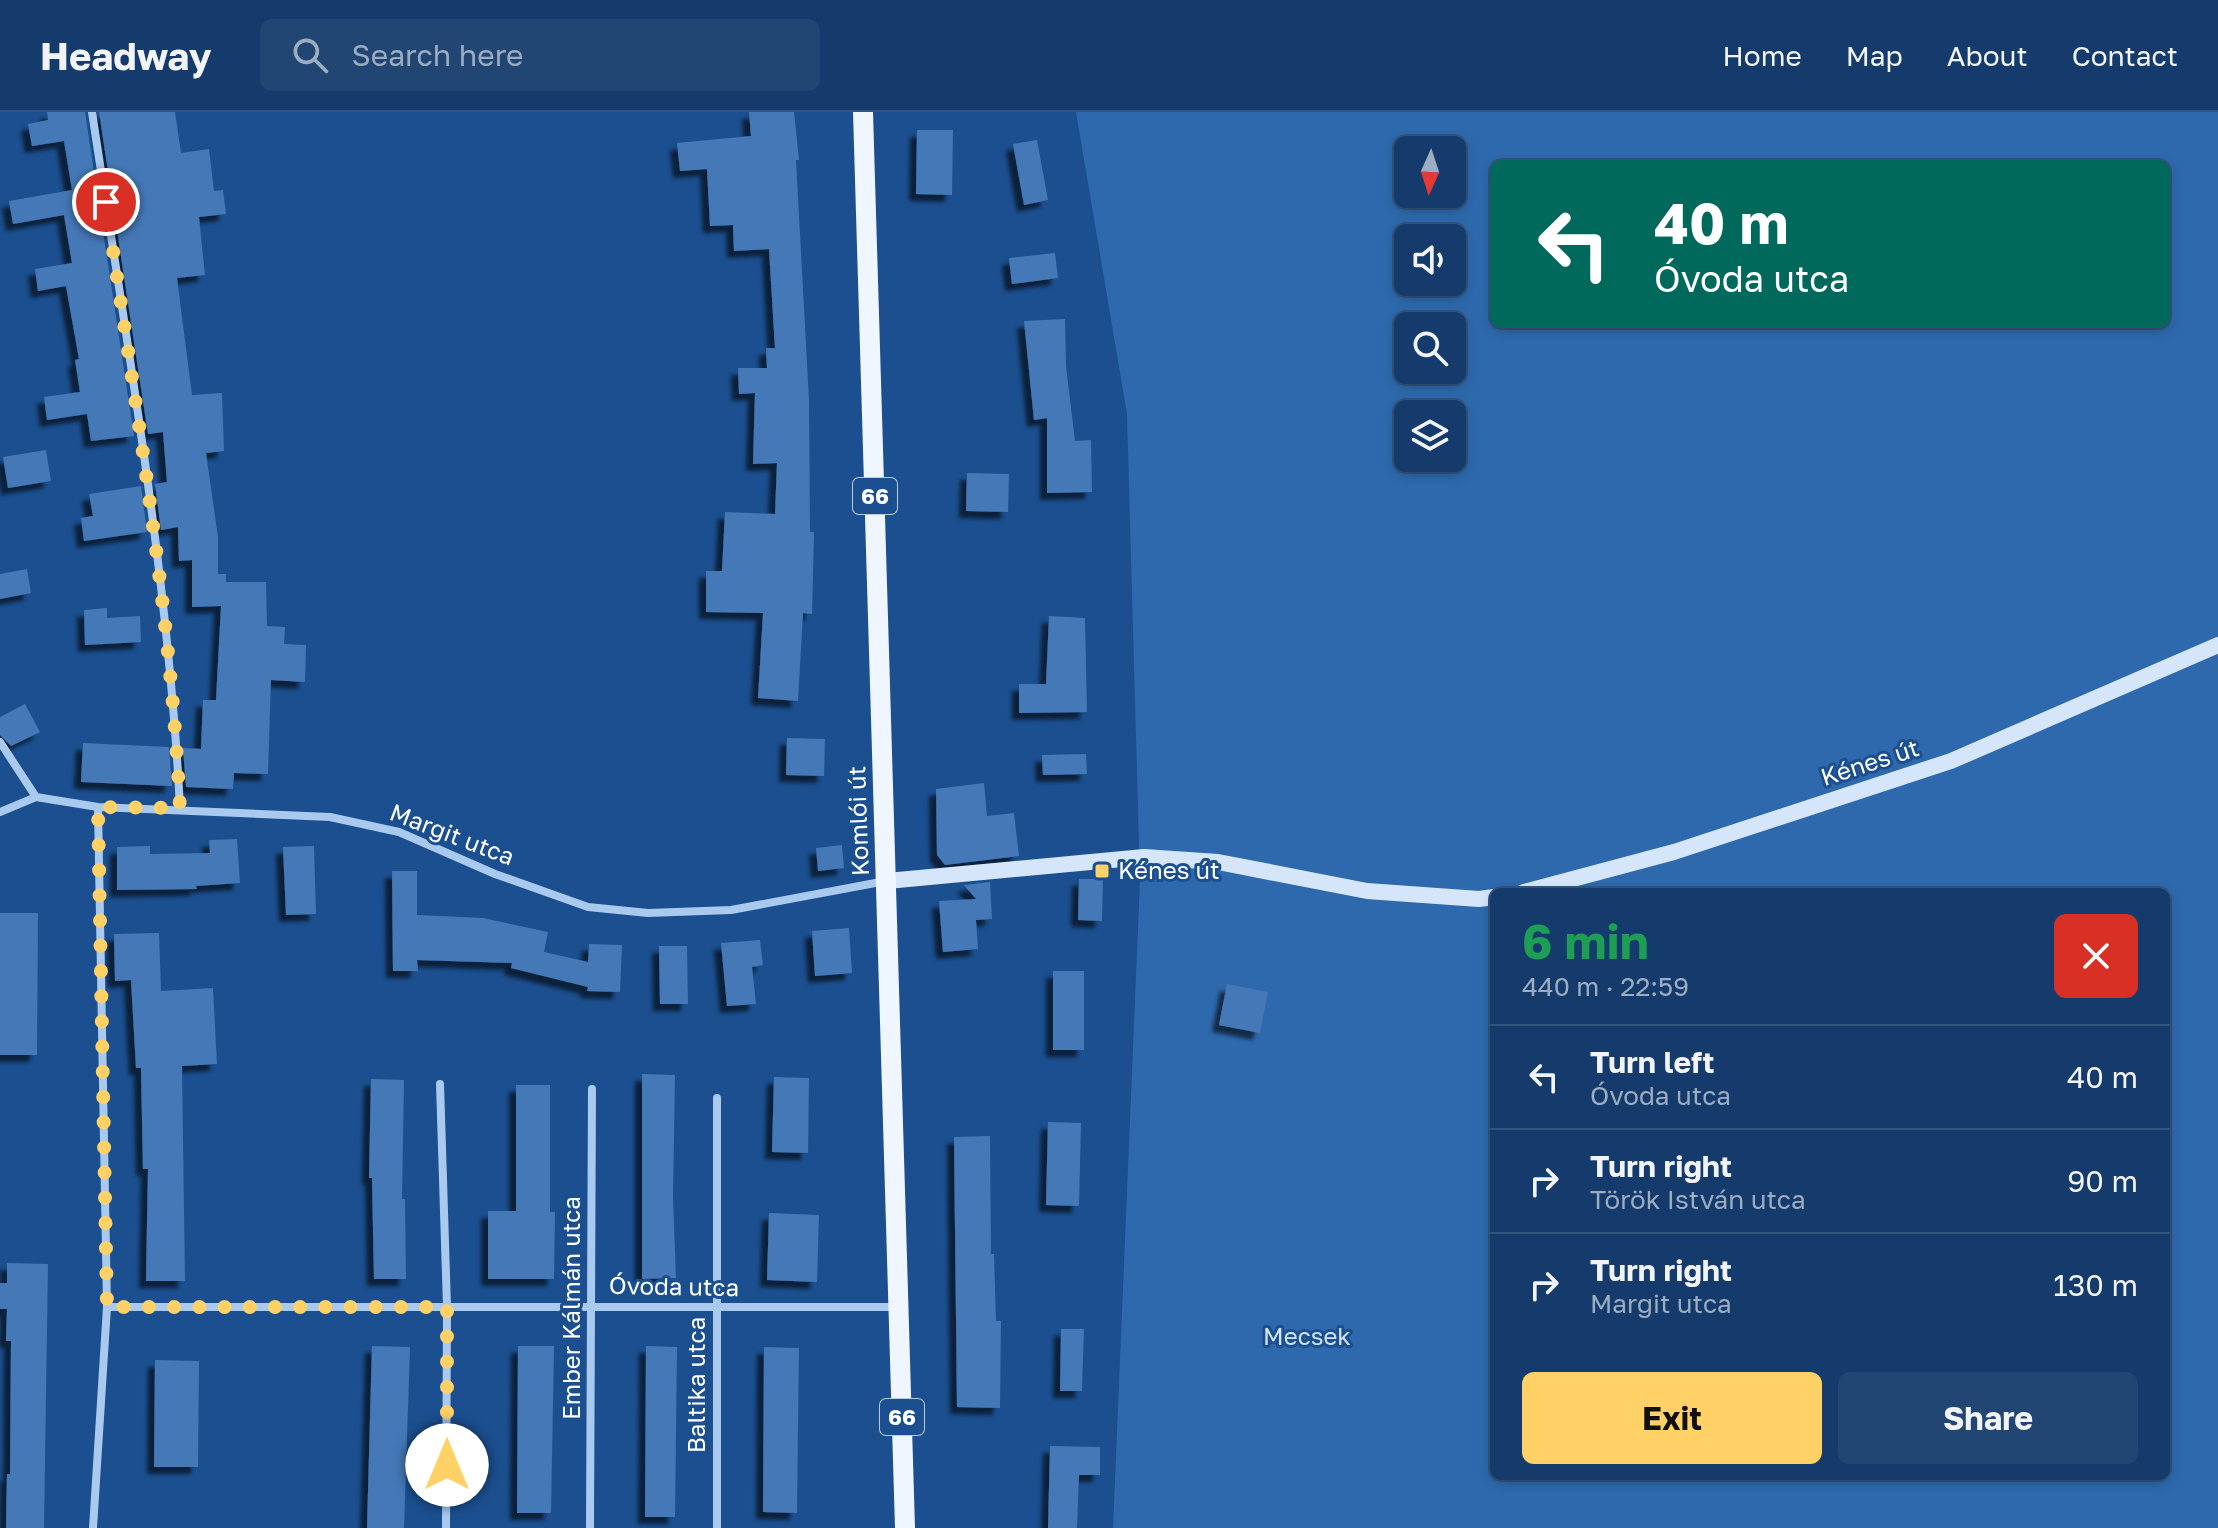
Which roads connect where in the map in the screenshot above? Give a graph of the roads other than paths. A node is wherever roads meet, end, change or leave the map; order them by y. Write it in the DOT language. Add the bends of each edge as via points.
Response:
graph roads {
  1 [pos="92,112"];
  2 [pos="863,112"];
  3 [pos="2218,645"];
  4 [pos="0,742"];
  5 [pos="36,797"];
  6 [pos="98,807"];
  7 [pos="180,808"];
  8 [pos="0,812"];
  9 [pos="887,881"];
  10 [pos="1539,888"];
  11 [pos="1490,898"];
  12 [pos="440,1084"];
  13 [pos="592,1089"];
  14 [pos="717,1098"];
  15 [pos="592,1305"];
  16 [pos="107,1307"];
  17 [pos="447,1307"];
  18 [pos="900,1307"];
  19 [pos="717,1309"];
  20 [pos="93,1528"];
  21 [pos="446,1528"];
  22 [pos="590,1528"];
  23 [pos="717,1528"];
  24 [pos="905,1528"];
  1 -- 7 [label="street" via="160,563"];
  2 -- 9 [label="main road, Komlói út / 66"];
  3 -- 10 [label="street, Kénes út" via="1951,761 1674,852"];
  4 -- 5 [label="street"];
  5 -- 6 [label="street, Margit utca"];
  5 -- 8 [label="street"];
  6 -- 7 [label="street, Margit utca"];
  6 -- 16 [label="street"];
  7 -- 9 [label="street, Margit utca" via="330,817 399,832 588,907 648,913 731,910"];
  9 -- 11 [label="street" via="1144,857 1218,862 1367,891"];
  9 -- 18 [label="main road, Komlói út / 66"];
  12 -- 17 [label="street"];
  13 -- 15 [label="street, Ember Kálmán utca"];
  14 -- 19 [label="street, Baltika utca"];
  15 -- 17 [label="street, Óvoda utca"];
  15 -- 19 [label="street, Óvoda utca"];
  15 -- 22 [label="street, Ember Kálmán utca"];
  16 -- 17 [label="street, Óvoda utca"];
  16 -- 20 [label="street"];
  17 -- 21 [label="street"];
  18 -- 19 [label="street, Óvoda utca"];
  18 -- 24 [label="main road, Komlói út / 66"];
  19 -- 23 [label="street, Baltika utca"];
}
